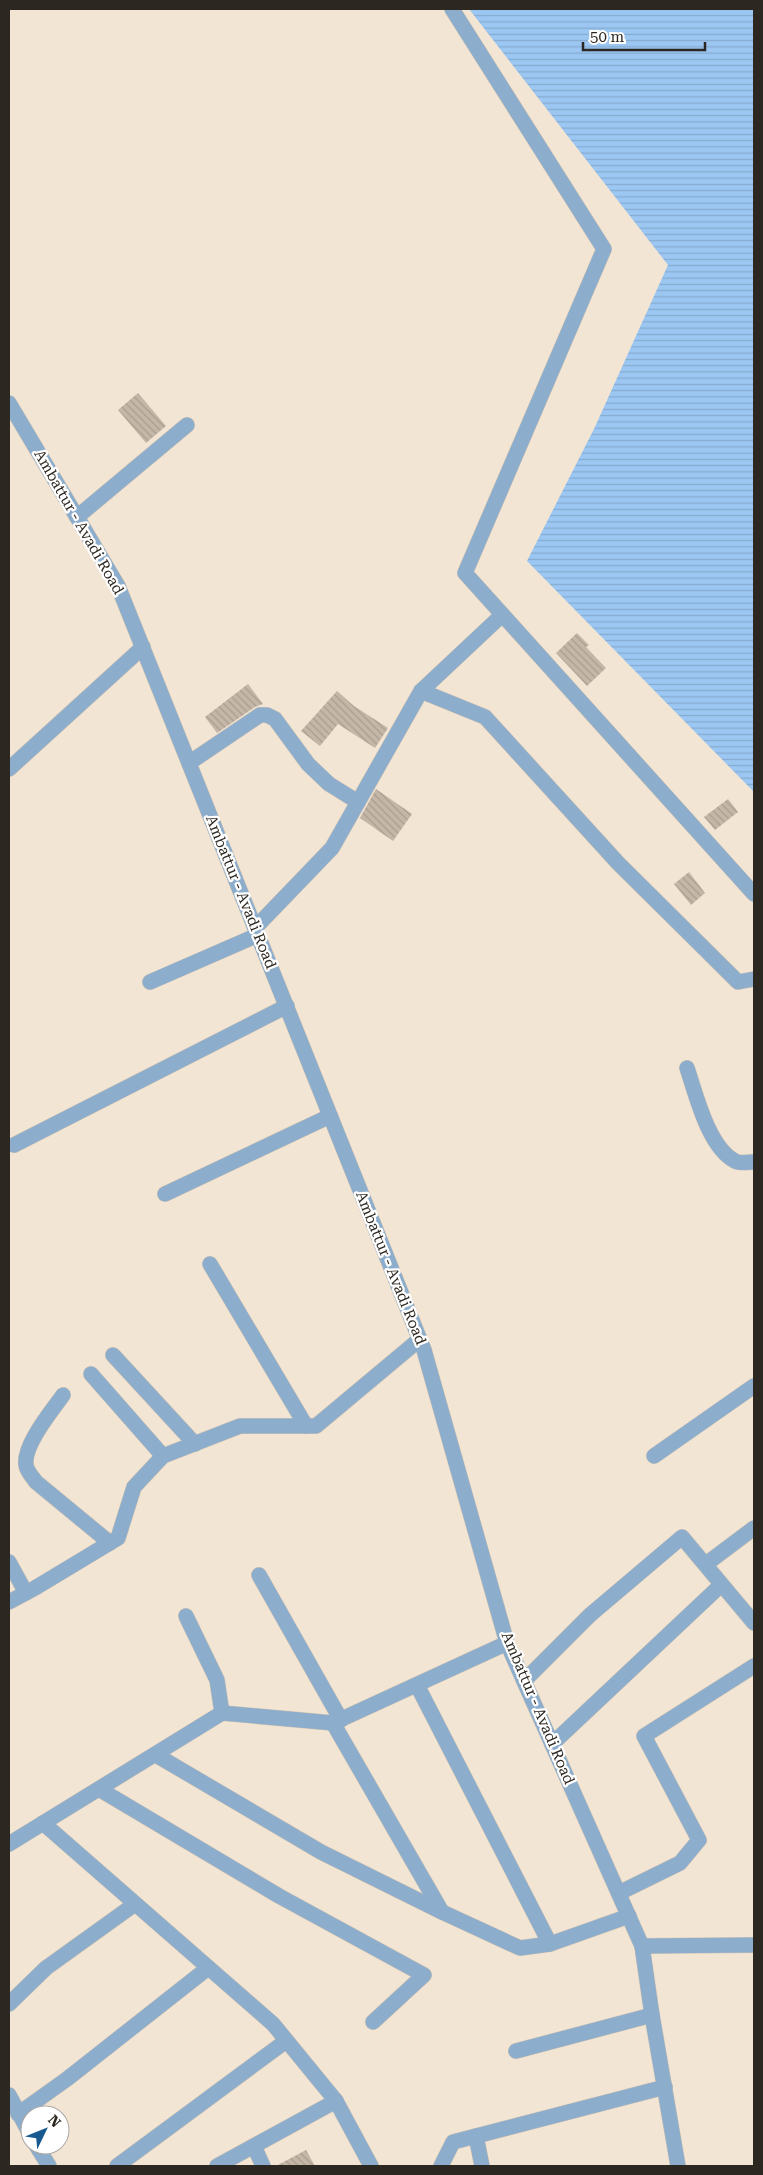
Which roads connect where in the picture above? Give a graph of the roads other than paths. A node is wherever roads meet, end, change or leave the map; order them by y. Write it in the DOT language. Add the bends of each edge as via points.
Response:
graph roads {
  1 [pos="452,9"];
  2 [pos="9,403"];
  3 [pos="187,425"];
  4 [pos="77,517"];
  5 [pos="502,615"];
  6 [pos="143,647"];
  7 [pos="421,691"];
  8 [pos="189,763"];
  9 [pos="9,770"];
  10 [pos="358,802"];
  11 [pos="754,894"];
  12 [pos="257,932"];
  13 [pos="754,979"];
  14 [pos="150,982"];
  15 [pos="287,1006"];
  16 [pos="687,1068"];
  17 [pos="330,1116"];
  18 [pos="14,1145"];
  19 [pos="754,1162"];
  20 [pos="165,1194"];
  21 [pos="210,1264"];
  22 [pos="420,1339"];
  23 [pos="113,1356"];
  24 [pos="91,1374"];
  25 [pos="754,1386"];
  26 [pos="63,1395"];
  27 [pos="306,1426"];
  28 [pos="195,1444"];
  29 [pos="163,1456"];
  30 [pos="654,1456"];
  31 [pos="754,1528"];
  32 [pos="110,1543"];
  33 [pos="9,1562"];
  34 [pos="706,1564"];
  35 [pos="259,1574"];
  36 [pos="721,1584"];
  37 [pos="26,1593"];
  38 [pos="9,1602"];
  39 [pos="186,1616"];
  40 [pos="754,1623"];
  41 [pos="507,1643"];
  42 [pos="754,1666"];
  43 [pos="524,1681"];
  44 [pos="417,1685"];
  45 [pos="222,1713"];
  46 [pos="337,1722"];
  47 [pos="552,1744"];
  48 [pos="156,1755"];
  49 [pos="99,1789"];
  50 [pos="43,1823"];
  51 [pos="9,1844"];
  52 [pos="619,1893"];
  53 [pos="135,1904"];
  54 [pos="442,1912"];
  55 [pos="629,1916"];
  56 [pos="550,1944"];
  57 [pos="754,1945"];
  58 [pos="642,1946"];
  59 [pos="208,1968"];
  60 [pos="9,2004"];
  61 [pos="652,2015"];
  62 [pos="373,2022"];
  63 [pos="286,2041"];
  64 [pos="516,2051"];
  65 [pos="664,2087"];
  66 [pos="9,2095"];
  67 [pos="336,2101"];
  68 [pos="18,2114"];
  69 [pos="20,2117"];
  70 [pos="476,2136"];
  71 [pos="254,2146"];
  72 [pos="42,2155"];
  73 [pos="49,2166"];
  74 [pos="117,2166"];
  75 [pos="217,2166"];
  76 [pos="263,2166"];
  77 [pos="371,2166"];
  78 [pos="441,2166"];
  79 [pos="482,2166"];
  80 [pos="678,2166"];
  1 -- 5 [label="street" via="604,249 465,573"];
  2 -- 4 [label="street, Ambattur - Avadi Road"];
  3 -- 4 [label="street"];
  4 -- 6 [label="street, Ambattur - Avadi Road" via="118,586"];
  5 -- 7 [label="street"];
  5 -- 11 [label="street"];
  6 -- 8 [label="street, Ambattur - Avadi Road"];
  6 -- 9 [label="street"];
  7 -- 10 [label="street"];
  7 -- 13 [label="street" via="485,717 618,863 738,982"];
  8 -- 10 [label="street" via="260,715 267,714 275,719 308,764 330,784"];
  8 -- 12 [label="street, Ambattur - Avadi Road"];
  10 -- 12 [label="street" via="332,848"];
  12 -- 14 [label="street"];
  12 -- 15 [label="street, Ambattur - Avadi Road"];
  15 -- 17 [label="street, Ambattur - Avadi Road"];
  15 -- 18 [label="street"];
  16 -- 19 [label="street" via="710,1132 720,1148 734,1160"];
  17 -- 20 [label="street"];
  17 -- 22 [label="street, Ambattur - Avadi Road"];
  21 -- 27 [label="street"];
  22 -- 27 [label="street" via="316,1426"];
  22 -- 41 [label="street, Ambattur - Avadi Road"];
  23 -- 28 [label="street"];
  24 -- 29 [label="street"];
  25 -- 30 [label="street"];
  26 -- 32 [label="street" via="27,1450 28,1472"];
  27 -- 28 [label="street" via="240,1426"];
  28 -- 29 [label="street"];
  29 -- 32 [label="street" via="134,1487 118,1538"];
  31 -- 34 [label="street"];
  32 -- 37 [label="street"];
  33 -- 37 [label="street"];
  34 -- 36 [label="street"];
  34 -- 43 [label="street" via="682,1537 590,1614"];
  35 -- 46 [label="street"];
  36 -- 40 [label="street"];
  36 -- 47 [label="street"];
  37 -- 38 [label="street"];
  39 -- 45 [label="street" via="217,1680"];
  41 -- 43 [label="street, Ambattur - Avadi Road"];
  41 -- 44 [label="street"];
  42 -- 52 [label="street" via="644,1736 700,1840 680,1863"];
  43 -- 47 [label="street, Ambattur - Avadi Road"];
  44 -- 46 [label="street"];
  44 -- 56 [label="street"];
  45 -- 46 [label="street"];
  45 -- 48 [label="street"];
  46 -- 54 [label="street"];
  47 -- 52 [label="street, Ambattur - Avadi Road"];
  48 -- 49 [label="street"];
  48 -- 54 [label="street" via="321,1852"];
  49 -- 50 [label="street"];
  49 -- 62 [label="street" via="279,1896 424,1975"];
  50 -- 51 [label="street"];
  50 -- 53 [label="street"];
  52 -- 55 [label="street, Ambattur - Avadi Road"];
  53 -- 59 [label="street"];
  53 -- 60 [label="street" via="46,1968"];
  54 -- 56 [label="street" via="520,1948"];
  55 -- 56 [label="street"];
  55 -- 58 [label="street, Ambattur - Avadi Road"];
  57 -- 58 [label="street"];
  58 -- 61 [label="street, Ambattur - Avadi Road"];
  59 -- 63 [label="street" via="273,2024"];
  59 -- 68 [label="street"];
  61 -- 64 [label="street"];
  61 -- 65 [label="street, Ambattur - Avadi Road"];
  63 -- 67 [label="street"];
  63 -- 74 [label="street"];
  65 -- 70 [label="street"];
  65 -- 80 [label="street, Ambattur - Avadi Road"];
  66 -- 68 [label="street"];
  67 -- 71 [label="street"];
  67 -- 77 [label="street"];
  68 -- 69 [label="street"];
  70 -- 78 [label="street" via="453,2142"];
  70 -- 79 [label="street"];
  71 -- 75 [label="street"];
  71 -- 76 [label="street"];
  72 -- 73 [label="street"];
}
